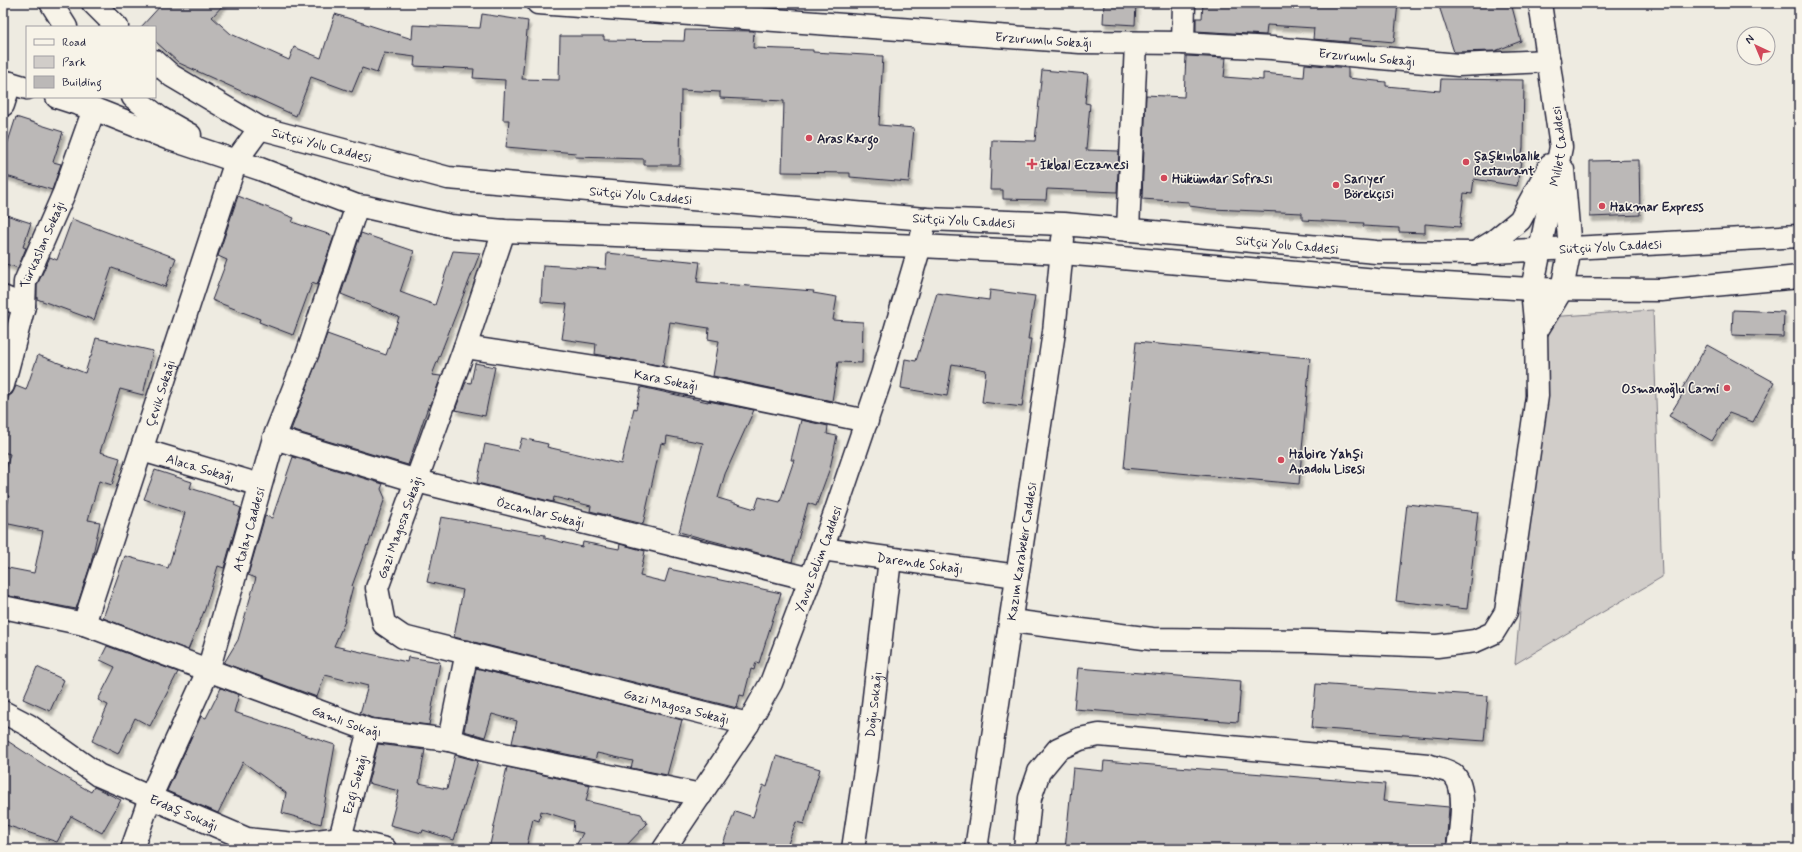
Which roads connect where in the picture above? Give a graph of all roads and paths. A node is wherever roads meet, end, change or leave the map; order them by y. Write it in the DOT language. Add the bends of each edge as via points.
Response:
graph roads {
  1 [pos="51,3"];
  2 [pos="92,3"];
  3 [pos="538,3"];
  4 [pos="1184,3"];
  5 [pos="1540,3"];
  6 [pos="65,26"];
  7 [pos="116,26"];
  8 [pos="1136,43"];
  9 [pos="1184,43"];
  10 [pos="1549,61"];
  11 [pos="156,62"];
  12 [pos="13,84"];
  13 [pos="60,98"];
  14 [pos="134,98"];
  15 [pos="3,105"];
  16 [pos="94,108"];
  17 [pos="260,128"];
  18 [pos="1561,147"];
  19 [pos="236,161"];
  20 [pos="357,206"];
  21 [pos="925,218"];
  22 [pos="1064,224"];
  23 [pos="1128,230"];
  24 [pos="504,231"];
  25 [pos="1799,236"];
  26 [pos="920,246"];
  27 [pos="1540,248"];
  28 [pos="1570,249"];
  29 [pos="1063,253"];
  30 [pos="1475,253"];
  31 [pos="1799,277"];
  32 [pos="1532,289"];
  33 [pos="1562,289"];
  34 [pos="3,297"];
  35 [pos="24,306"];
  36 [pos="1536,332"];
  37 [pos="465,347"];
  38 [pos="3,384"];
  39 [pos="867,421"];
  40 [pos="274,438"];
  41 [pos="142,450"];
  42 [pos="416,481"];
  43 [pos="260,485"];
  44 [pos="822,549"];
  45 [pos="890,559"];
  46 [pos="1017,576"];
  47 [pos="810,579"];
  48 [pos="3,607"];
  49 [pos="1010,621"];
  50 [pos="84,624"];
  51 [pos="467,652"];
  52 [pos="208,671"];
  53 [pos="3,712"];
  54 [pos="748,724"];
  55 [pos="369,730"];
  56 [pos="449,740"];
  57 [pos="701,795"];
  58 [pos="150,798"];
  59 [pos="340,838"];
  60 [pos="294,847"];
  61 [pos="132,849"];
  62 [pos="385,849"];
  63 [pos="664,849"];
  64 [pos="853,849"];
  65 [pos="976,849"];
  66 [pos="1025,849"];
  67 [pos="1458,849"];
  1 -- 6 [label="street"];
  2 -- 7 [label="street"];
  3 -- 8 [label="street, Erzurumlu Sokağı" via="1080,42"];
  4 -- 9 [label="street"];
  5 -- 10 [label="street, Millet Caddesi"];
  8 -- 9 [label="street, Erzurumlu Sokağı"];
  8 -- 23 [label="street"];
  9 -- 10 [label="street, Erzurumlu Sokağı" via="1272,48 1458,65"];
  10 -- 18 [label="street, Millet Caddesi"];
  11 -- 17 [label="street, Sütçü Yolu Caddesi" via="172,76"];
  12 -- 15 [label="street"];
  13 -- 16 [label="street"];
  14 -- 19 [label="street" via="160,118"];
  16 -- 19 [label="street" via="170,140"];
  16 -- 35 [label="street, Türkaslan Sokağı" via="64,194 25,282"];
  17 -- 19 [label="street, Çevik Sokağı"];
  17 -- 21 [label="street, Sütçü Yolu Caddesi" via="448,178"];
  18 -- 27 [label="street, Millet Caddesi"];
  18 -- 28 [label="street"];
  18 -- 30 [label="street" via="1520,220"];
  19 -- 20 [label="street"];
  19 -- 41 [label="street, Çevik Sokağı"];
  20 -- 24 [label="street" via="450,226"];
  20 -- 40 [label="street, Atalay Caddesi" via="308,352"];
  21 -- 22 [label="street, Sütçü Yolu Caddesi"];
  21 -- 26 [label="street, Yavuz Selim Caddesi"];
  22 -- 23 [label="street, Sütçü Yolu Caddesi"];
  22 -- 29 [label="street, Kazım Karabekir Caddesi"];
  23 -- 30 [label="street, Sütçü Yolu Caddesi" via="1376,252"];
  24 -- 26 [label="street"];
  24 -- 37 [label="street, Gazi Magosa Sokağı"];
  25 -- 28 [label="street, Sütçü Yolu Caddesi"];
  26 -- 29 [label="street"];
  26 -- 39 [label="street, Yavuz Selim Caddesi"];
  27 -- 28 [label="street, Sütçü Yolu Caddesi"];
  27 -- 30 [label="street, Sütçü Yolu Caddesi"];
  27 -- 32 [label="street, Millet Caddesi"];
  28 -- 33 [label="street"];
  29 -- 32 [label="street" via="1377,280"];
  29 -- 46 [label="street, Kazım Karabekir Caddesi" via="1054,332"];
  31 -- 33 [label="street" via="1660,290"];
  32 -- 33 [label="street"];
  32 -- 36 [label="street, Millet Caddesi"];
  33 -- 36 [label="street"];
  34 -- 35 [label="street"];
  35 -- 38 [label="street, Türkaslan Sokağı"];
  36 -- 49 [label="street, Millet Caddesi" via="1536,396 1523,496 1506,612 1493,633 1475,641 1437,646 1152,639"];
  37 -- 39 [label="street, Kara Sokağı" via="641,374"];
  37 -- 42 [label="street, Gazi Magosa Sokağı"];
  39 -- 44 [label="street, Yavuz Selim Caddesi"];
  40 -- 42 [label="street, Özcanlar Sokağı"];
  40 -- 43 [label="street, Atalay Caddesi"];
  41 -- 43 [label="street, Alaca Sokağı"];
  41 -- 50 [label="street, Çevik Sokağı"];
  42 -- 47 [label="street, Özcanlar Sokağı"];
  42 -- 51 [label="street, Gazi Magosa Sokağı" via="377,588 384,624 403,637"];
  43 -- 52 [label="street, Atalay Caddesi"];
  44 -- 45 [label="street, Darende Sokağı"];
  44 -- 47 [label="street, Yavuz Selim Caddesi"];
  45 -- 46 [label="street, Darende Sokağı"];
  45 -- 64 [label="street, Doğu Sokağı" via="867,757"];
  46 -- 49 [label="street, Kazım Karabekir Caddesi"];
  47 -- 54 [label="street, Yavuz Selim Caddesi" via="771,683"];
  48 -- 50 [label="street, Gamlı Sokağı"];
  49 -- 65 [label="street, Kazım Karabekir Caddesi"];
  50 -- 52 [label="street, Gamlı Sokağı"];
  51 -- 54 [label="street, Gazi Magosa Sokağı"];
  51 -- 56 [label="street"];
  52 -- 55 [label="street, Gamlı Sokağı"];
  52 -- 58 [label="street, Atalay Caddesi"];
  53 -- 58 [label="street, Erdaş Sokağı" via="28,725 98,775"];
  54 -- 57 [label="street, Yavuz Selim Caddesi"];
  55 -- 56 [label="street, Gamlı Sokağı"];
  55 -- 59 [label="street, Ezgi Sokağı"];
  56 -- 57 [label="street, Gamlı Sokağı" via="484,750"];
  57 -- 63 [label="street, Yavuz Selim Caddesi"];
  58 -- 60 [label="street, Erdaş Sokağı" via="247,839"];
  58 -- 61 [label="street, Atalay Caddesi"];
  59 -- 60 [label="street, Erdaş Sokağı"];
  59 -- 62 [label="street, Erdaş Sokağı"];
  66 -- 67 [label="street" via="1030,798 1039,772 1058,749 1080,739 1099,735 1428,765 1454,774 1461,787"];
}
